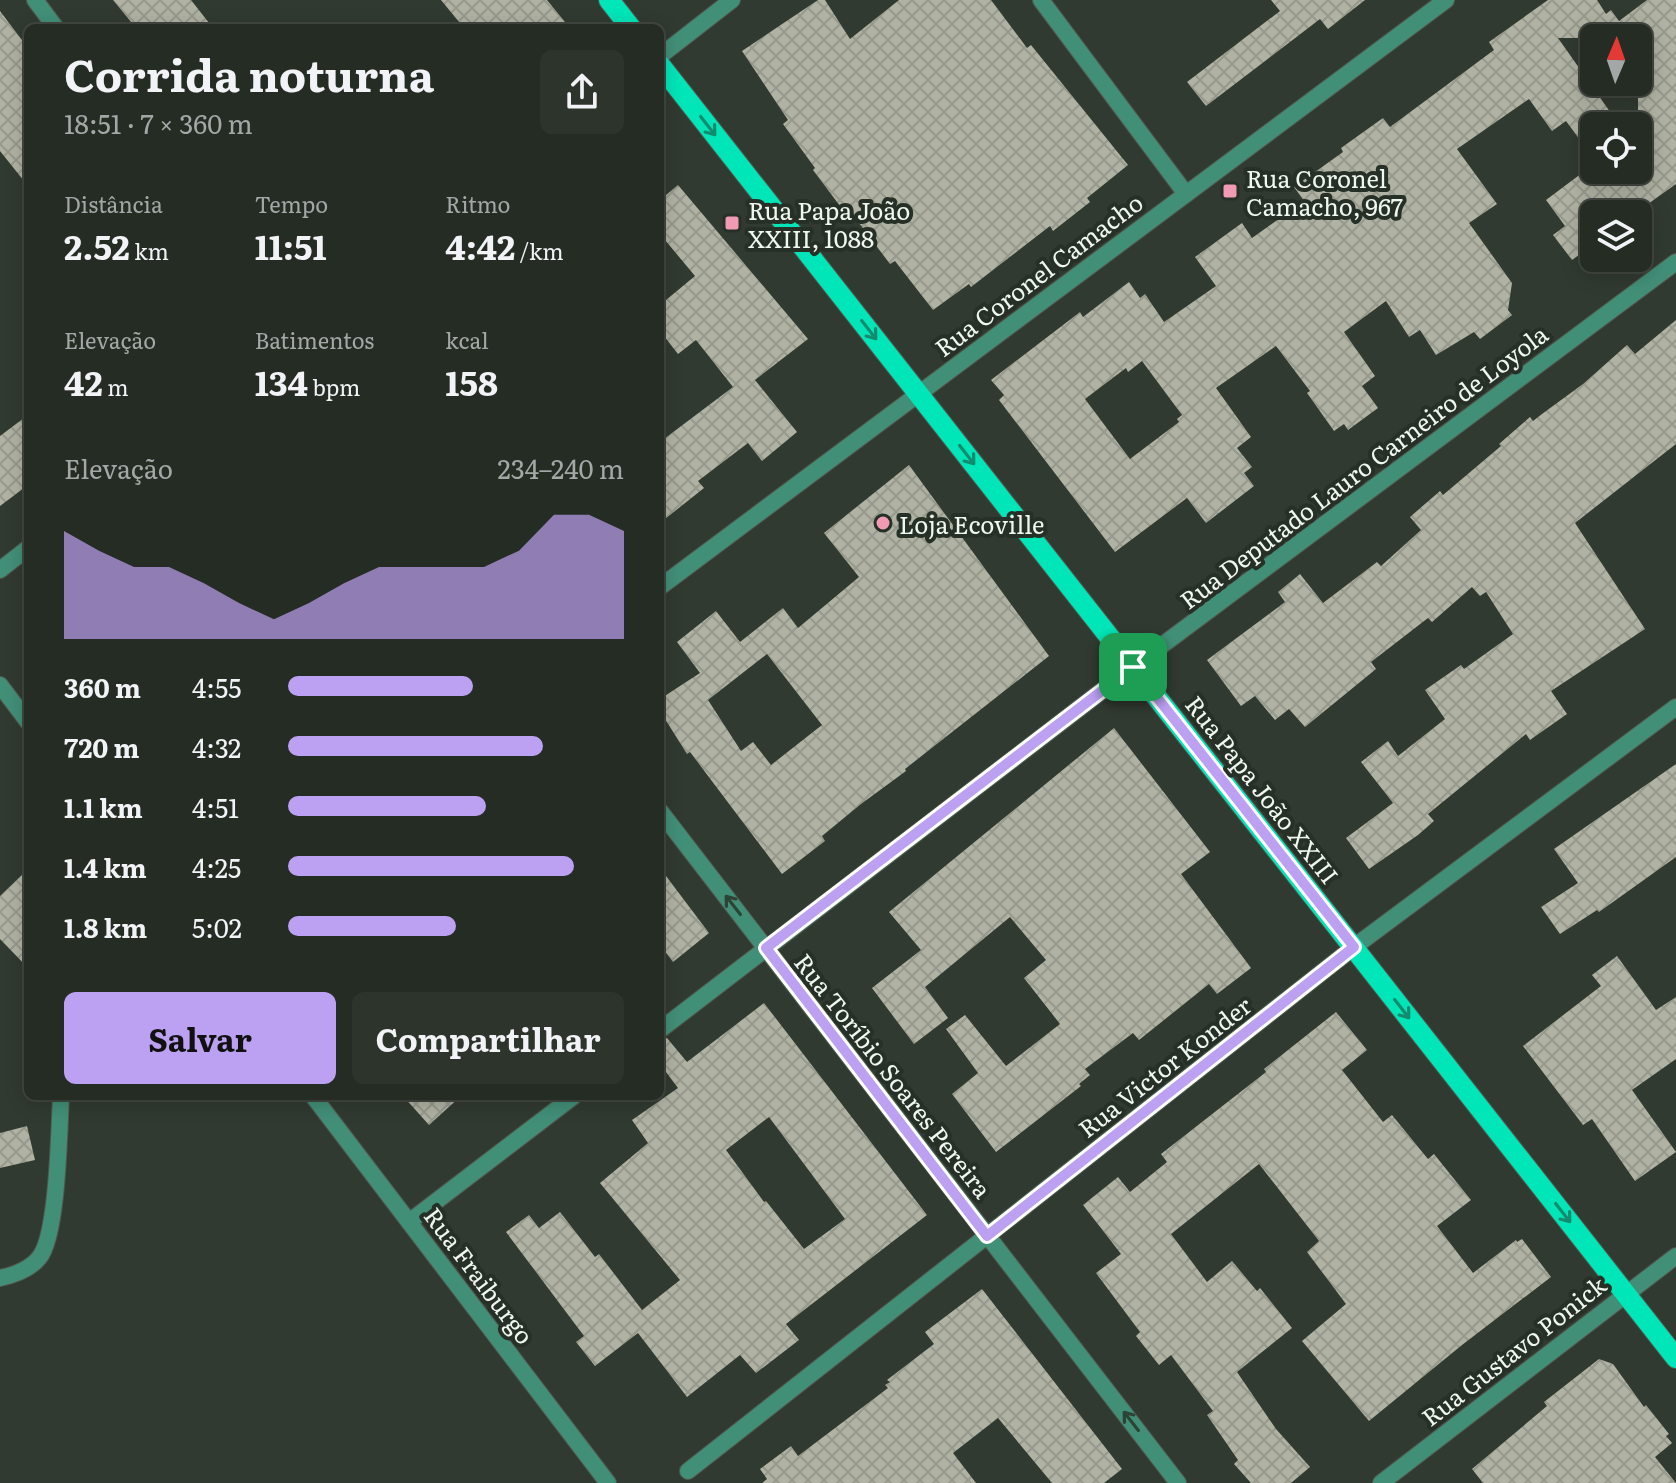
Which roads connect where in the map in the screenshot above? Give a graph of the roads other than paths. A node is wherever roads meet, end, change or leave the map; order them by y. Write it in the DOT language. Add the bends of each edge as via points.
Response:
graph roads {
  1 [pos="35,0"];
  2 [pos="609,0"];
  3 [pos="732,0"];
  4 [pos="1041,0"];
  5 [pos="1446,0"];
  6 [pos="53,24"];
  7 [pos="628,24"];
  8 [pos="664,53"];
  9 [pos="664,70"];
  10 [pos="1186,194"];
  11 [pos="1676,262"];
  12 [pos="919,393"];
  13 [pos="24,551"];
  14 [pos="0,570"];
  15 [pos="664,584"];
  16 [pos="1133,667"];
  17 [pos="0,685"];
  18 [pos="1676,707"];
  19 [pos="24,717"];
  20 [pos="664,816"];
  21 [pos="1354,947"];
  22 [pos="766,948"];
  23 [pos="664,1027"];
  24 [pos="61,1100"];
  25 [pos="316,1100"];
  26 [pos="569,1100"];
  27 [pos="409,1222"];
  28 [pos="987,1236"];
  29 [pos="1676,1256"];
  30 [pos="0,1278"];
  31 [pos="1625,1293"];
  32 [pos="1676,1358"];
  33 [pos="688,1471"];
  34 [pos="608,1483"];
  35 [pos="1178,1483"];
  36 [pos="1381,1483"];
  1 -- 6 [label="street"];
  2 -- 7 [label="main road"];
  3 -- 8 [label="street"];
  4 -- 10 [label="street"];
  5 -- 10 [label="street, Rua Coronel Camacho"];
  9 -- 12 [label="main road, Rua Papa João XXIII, one-way"];
  10 -- 12 [label="street, Rua Coronel Camacho"];
  11 -- 16 [label="street, Rua Deputado Lauro Carneiro de Loyola"];
  12 -- 15 [label="street, Rua Coronel Camacho"];
  12 -- 16 [label="main road, Rua Papa João XXIII, one-way"];
  13 -- 14 [label="street"];
  16 -- 21 [label="main road, Rua Papa João XXIII"];
  16 -- 22 [label="street, Rua Deputado Lauro Carneiro de Loyola"];
  17 -- 19 [label="street"];
  18 -- 21 [label="street, Rua Victor Konder"];
  22 -- 20 [label="street, Rua Toríbio Soares Pereira, one-way"];
  21 -- 28 [label="street, Rua Victor Konder"];
  21 -- 31 [label="main road, Rua Papa João XXIII, one-way"];
  22 -- 23 [label="street, Rua Deputado Lauro Carneiro de Loyola"];
  22 -- 28 [label="street, Rua Toríbio Soares Pereira"];
  24 -- 30 [label="street" via="49,1233 40,1257 17,1275"];
  25 -- 27 [label="street, Rua Fraiburgo"];
  26 -- 27 [label="street"];
  27 -- 34 [label="street, Rua Fraiburgo"];
  28 -- 33 [label="street, Rua Victor Konder"];
  35 -- 28 [label="street, Rua Toríbio Soares Pereira, one-way"];
  29 -- 31 [label="street, Rua Gustavo Ponick"];
  31 -- 32 [label="main road, Rua Papa João XXIII"];
  31 -- 36 [label="street, Rua Gustavo Ponick"];
}
